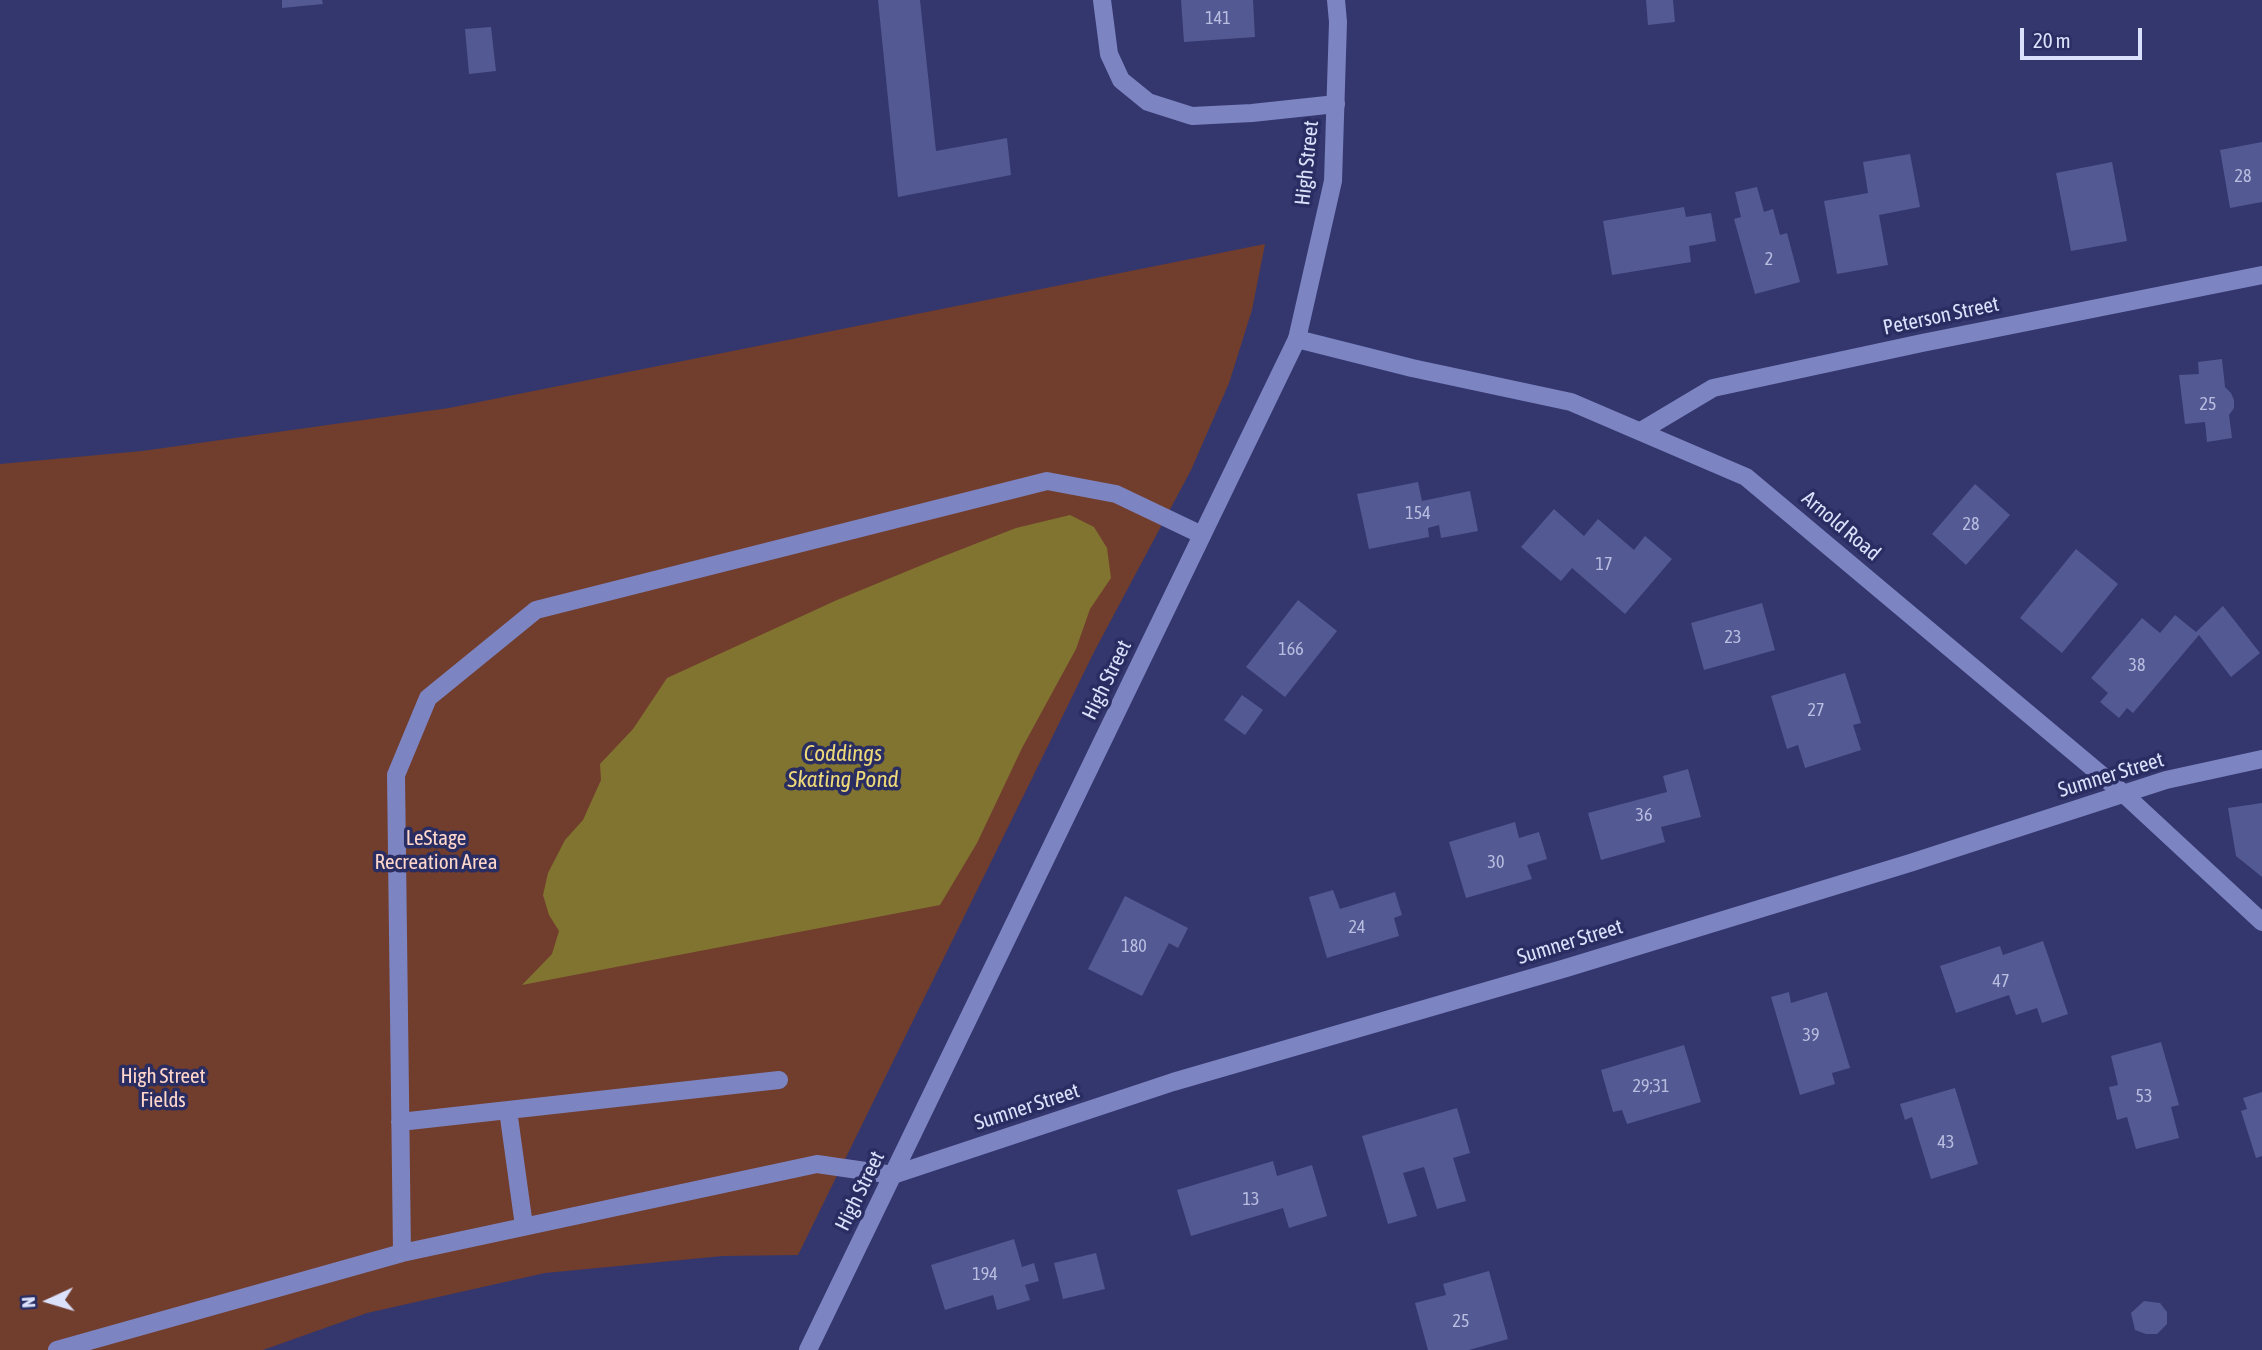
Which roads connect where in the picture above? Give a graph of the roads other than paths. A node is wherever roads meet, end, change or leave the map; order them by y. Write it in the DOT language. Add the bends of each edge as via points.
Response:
graph roads {
  1 [pos="1102,0"];
  2 [pos="1336,0"];
  3 [pos="1336,104"];
  4 [pos="2262,275"];
  5 [pos="1297,340"];
  6 [pos="1641,431"];
  7 [pos="1202,535"];
  8 [pos="2262,760"];
  9 [pos="2124,794"];
  10 [pos="2262,922"];
  11 [pos="779,1080"];
  12 [pos="508,1110"];
  13 [pos="400,1122"];
  14 [pos="893,1175"];
  15 [pos="524,1226"];
  16 [pos="402,1253"];
  17 [pos="57,1350"];
  18 [pos="808,1350"];
  1 -- 3 [label="street" via="1109,54 1121,80 1148,102 1192,116"];
  2 -- 3 [label="street, High Street"];
  3 -- 5 [label="street, High Street" via="1333,181"];
  4 -- 6 [label="street, Peterson Street" via="1713,388"];
  5 -- 6 [label="street, Arnold Road" via="1571,402"];
  5 -- 7 [label="street, High Street"];
  6 -- 9 [label="street, Arnold Road" via="1746,477"];
  7 -- 13 [label="street" via="1116,494 1047,481 536,610 428,698 396,775"];
  7 -- 14 [label="street, High Street"];
  8 -- 9 [label="street, Sumner Street" via="2166,780"];
  9 -- 10 [label="street, Arnold Road"];
  9 -- 14 [label="street, Sumner Street" via="1580,964 1172,1082"];
  11 -- 12 [label="street"];
  12 -- 13 [label="street"];
  12 -- 15 [label="street"];
  13 -- 16 [label="street"];
  14 -- 15 [label="street" via="817,1164"];
  14 -- 18 [label="street, High Street"];
  15 -- 16 [label="street"];
  16 -- 17 [label="street"];
}
